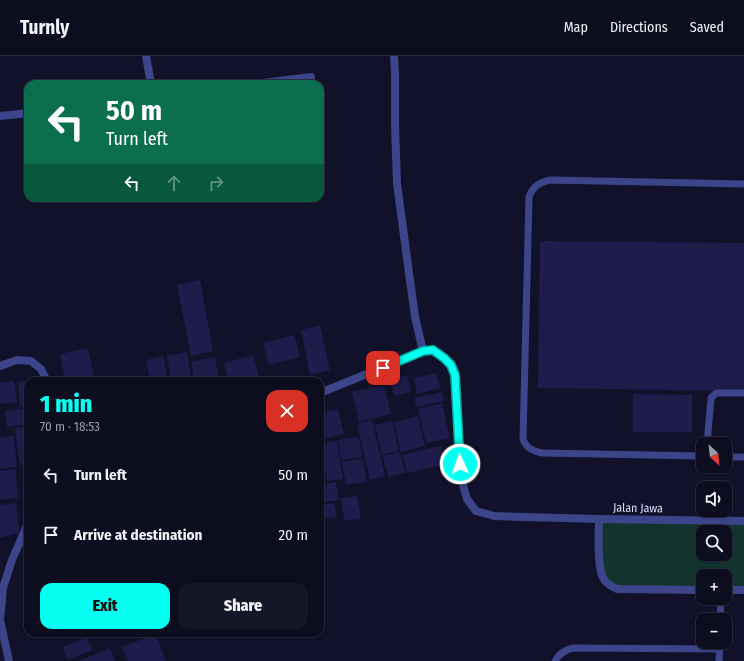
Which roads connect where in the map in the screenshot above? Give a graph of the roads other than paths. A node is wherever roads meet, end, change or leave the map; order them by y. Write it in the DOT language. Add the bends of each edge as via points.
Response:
graph roads {
  1 [pos="146,56"];
  2 [pos="394,56"];
  3 [pos="311,77"];
  4 [pos="150,80"];
  5 [pos="287,80"];
  6 [pos="24,113"];
  7 [pos="0,116"];
  8 [pos="744,184"];
  9 [pos="423,351"];
  10 [pos="0,366"];
  11 [pos="45,377"];
  12 [pos="324,391"];
  13 [pos="744,393"];
  14 [pos="708,437"];
  15 [pos="696,456"];
  16 [pos="732,456"];
  17 [pos="744,457"];
  18 [pos="599,519"];
  19 [pos="744,521"];
  20 [pos="24,532"];
  21 [pos="696,590"];
  22 [pos="732,590"];
  23 [pos="744,590"];
  24 [pos="0,620"];
  25 [pos="696,646"];
  26 [pos="719,649"];
  27 [pos="9,661"];
  28 [pos="555,661"];
  29 [pos="719,661"];
  1 -- 4 [label="street"];
  2 -- 9 [label="street" via="397,184 415,316"];
  3 -- 5 [label="street"];
  6 -- 7 [label="street"];
  8 -- 15 [label="lane" via="551,180 537,185 529,197 524,442 531,449 543,453"];
  9 -- 12 [label="street"];
  9 -- 18 [label="street" via="433,350 444,358 451,365 455,375 461,478 467,499 476,511 494,516"];
  10 -- 11 [label="street" via="17,360 30,361 41,368"];
  13 -- 14 [label="lane" via="719,393 711,398"];
  16 -- 17 [label="lane"];
  18 -- 19 [label="street, Jalan Jawa"];
  18 -- 21 [label="street, Jalan Jawa" via="598,545 604,582 617,589"];
  20 -- 24 [label="street" via="3,588"];
  22 -- 23 [label="street"];
  24 -- 27 [label="street"];
  25 -- 28 [label="lane" via="574,648 561,653"];
  26 -- 29 [label="lane"];
}
